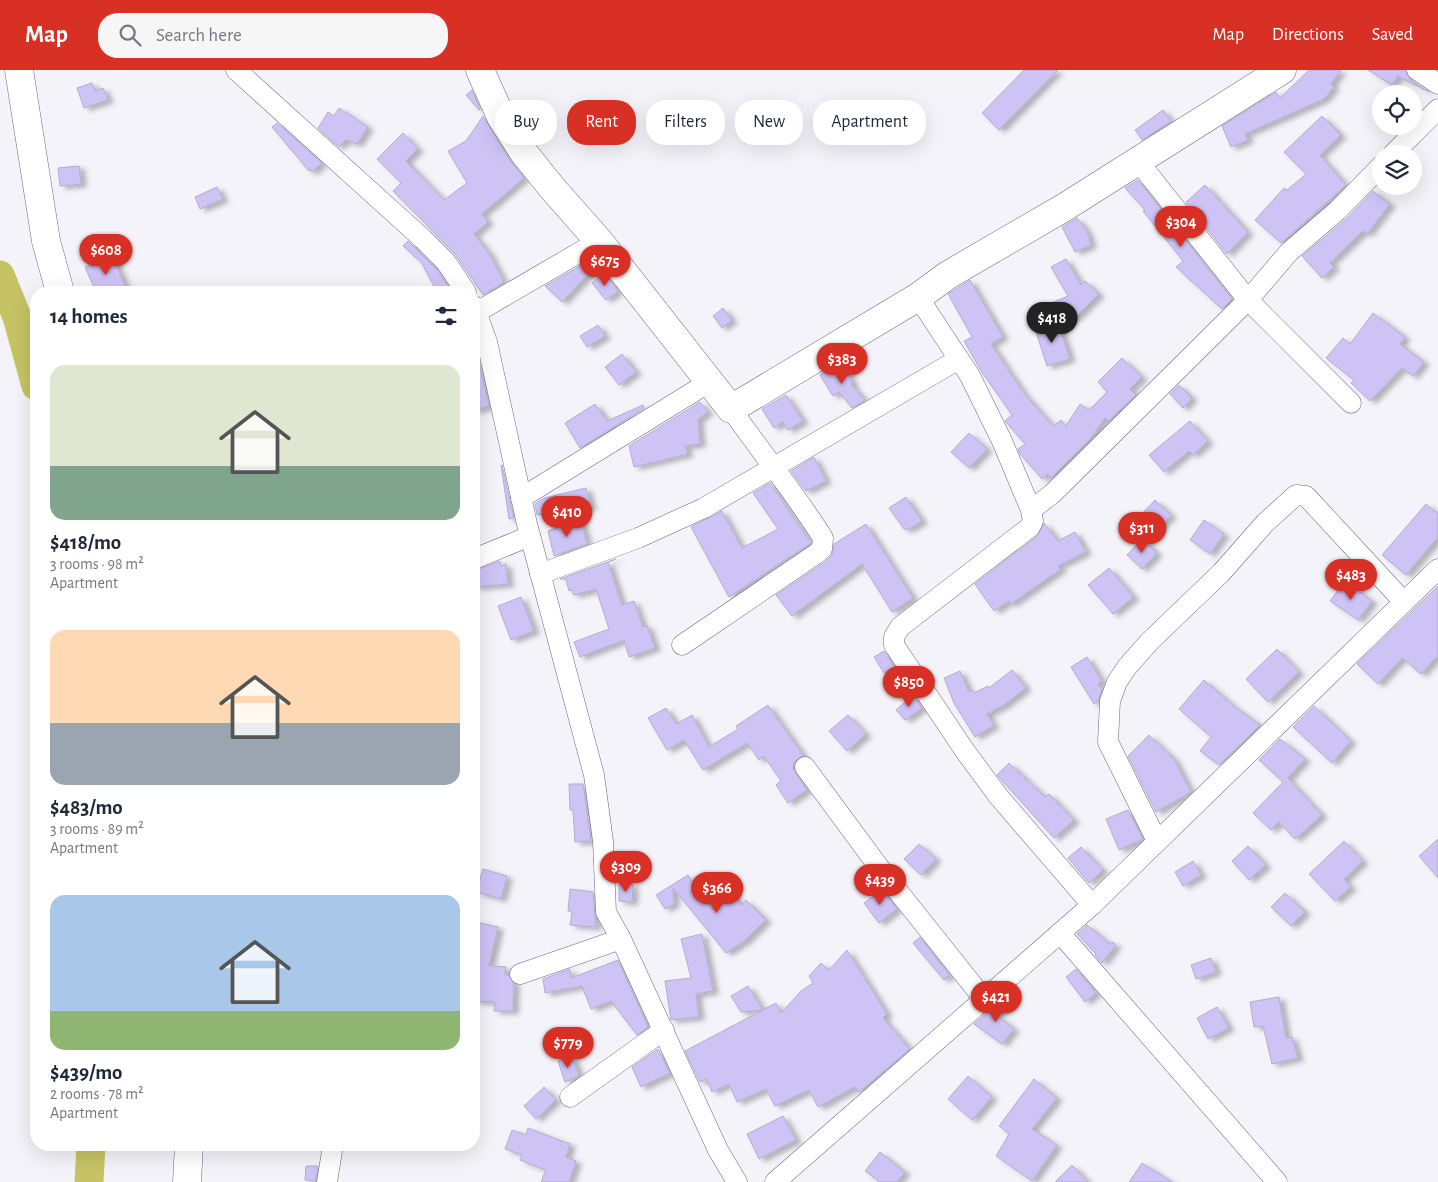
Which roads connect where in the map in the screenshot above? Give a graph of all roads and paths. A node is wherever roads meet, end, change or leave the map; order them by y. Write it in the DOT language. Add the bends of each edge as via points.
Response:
graph roads {
  1 [pos="19,70"];
  2 [pos="236,70"];
  3 [pos="480,70"];
  4 [pos="1282,70"];
  5 [pos="1417,70"];
  6 [pos="1438,84"];
  7 [pos="1438,109"];
  8 [pos="1402,145"];
  9 [pos="1138,161"];
  10 [pos="1372,175"];
  11 [pos="599,241"];
  12 [pos="58,286"];
  13 [pos="462,286"];
  14 [pos="918,297"];
  15 [pos="1248,300"];
  16 [pos="480,306"];
  17 [pos="480,344"];
  18 [pos="959,359"];
  19 [pos="711,381"];
  20 [pos="1351,403"];
  21 [pos="731,409"];
  22 [pos="773,469"];
  23 [pos="521,498"];
  24 [pos="1031,510"];
  25 [pos="530,536"];
  26 [pos="480,557"];
  27 [pos="1438,569"];
  28 [pos="540,574"];
  29 [pos="1404,602"];
  30 [pos="682,645"];
  31 [pos="805,767"];
  32 [pos="1157,841"];
  33 [pos="1092,905"];
  34 [pos="1060,933"];
  35 [pos="621,939"];
  36 [pos="520,974"];
  37 [pos="983,998"];
  38 [pos="664,1030"];
  39 [pos="570,1097"];
  40 [pos="189,1151"];
  41 [pos="332,1151"];
  42 [pos="187,1182"];
  43 [pos="327,1182"];
  44 [pos="737,1182"];
  45 [pos="775,1182"];
  46 [pos="1277,1182"];
  1 -- 12 [label="street" via="46,241"];
  2 -- 13 [label="street" via="423,239 446,262"];
  3 -- 11 [label="street" via="501,117 524,152"];
  4 -- 9 [label="street"];
  5 -- 6 [label="street"];
  7 -- 8 [label="street"];
  9 -- 14 [label="street" via="948,275"];
  9 -- 15 [label="street"];
  10 -- 15 [label="street" via="1289,252"];
  11 -- 16 [label="street"];
  11 -- 19 [label="street"];
  14 -- 18 [label="street"];
  14 -- 21 [label="street"];
  15 -- 20 [label="street"];
  15 -- 24 [label="street" via="1052,494"];
  17 -- 23 [label="street"];
  18 -- 22 [label="street"];
  18 -- 24 [label="street" via="1002,441"];
  19 -- 21 [label="street"];
  19 -- 23 [label="street"];
  21 -- 22 [label="street"];
  22 -- 28 [label="street" via="638,538"];
  22 -- 30 [label="street" via="823,538 822,549"];
  23 -- 25 [label="street"];
  24 -- 33 [label="street" via="1033,521 1030,527 900,627 894,637 894,645 964,751 999,797"];
  25 -- 26 [label="street"];
  25 -- 28 [label="street"];
  27 -- 29 [label="street"];
  28 -- 35 [label="street" via="594,775 603,841 606,912"];
  29 -- 32 [label="street"];
  29 -- 32 [label="street" via="1306,496 1296,495 1264,523 1221,573 1127,667 1110,701 1108,742"];
  31 -- 37 [label="street" via="881,870"];
  32 -- 33 [label="street"];
  33 -- 34 [label="street"];
  34 -- 37 [label="street"];
  34 -- 46 [label="street"];
  35 -- 36 [label="street"];
  35 -- 38 [label="street"];
  37 -- 45 [label="street"];
  38 -- 39 [label="street"];
  38 -- 44 [label="street" via="718,1150"];
  40 -- 42 [label="street"];
  41 -- 43 [label="street"];
}
